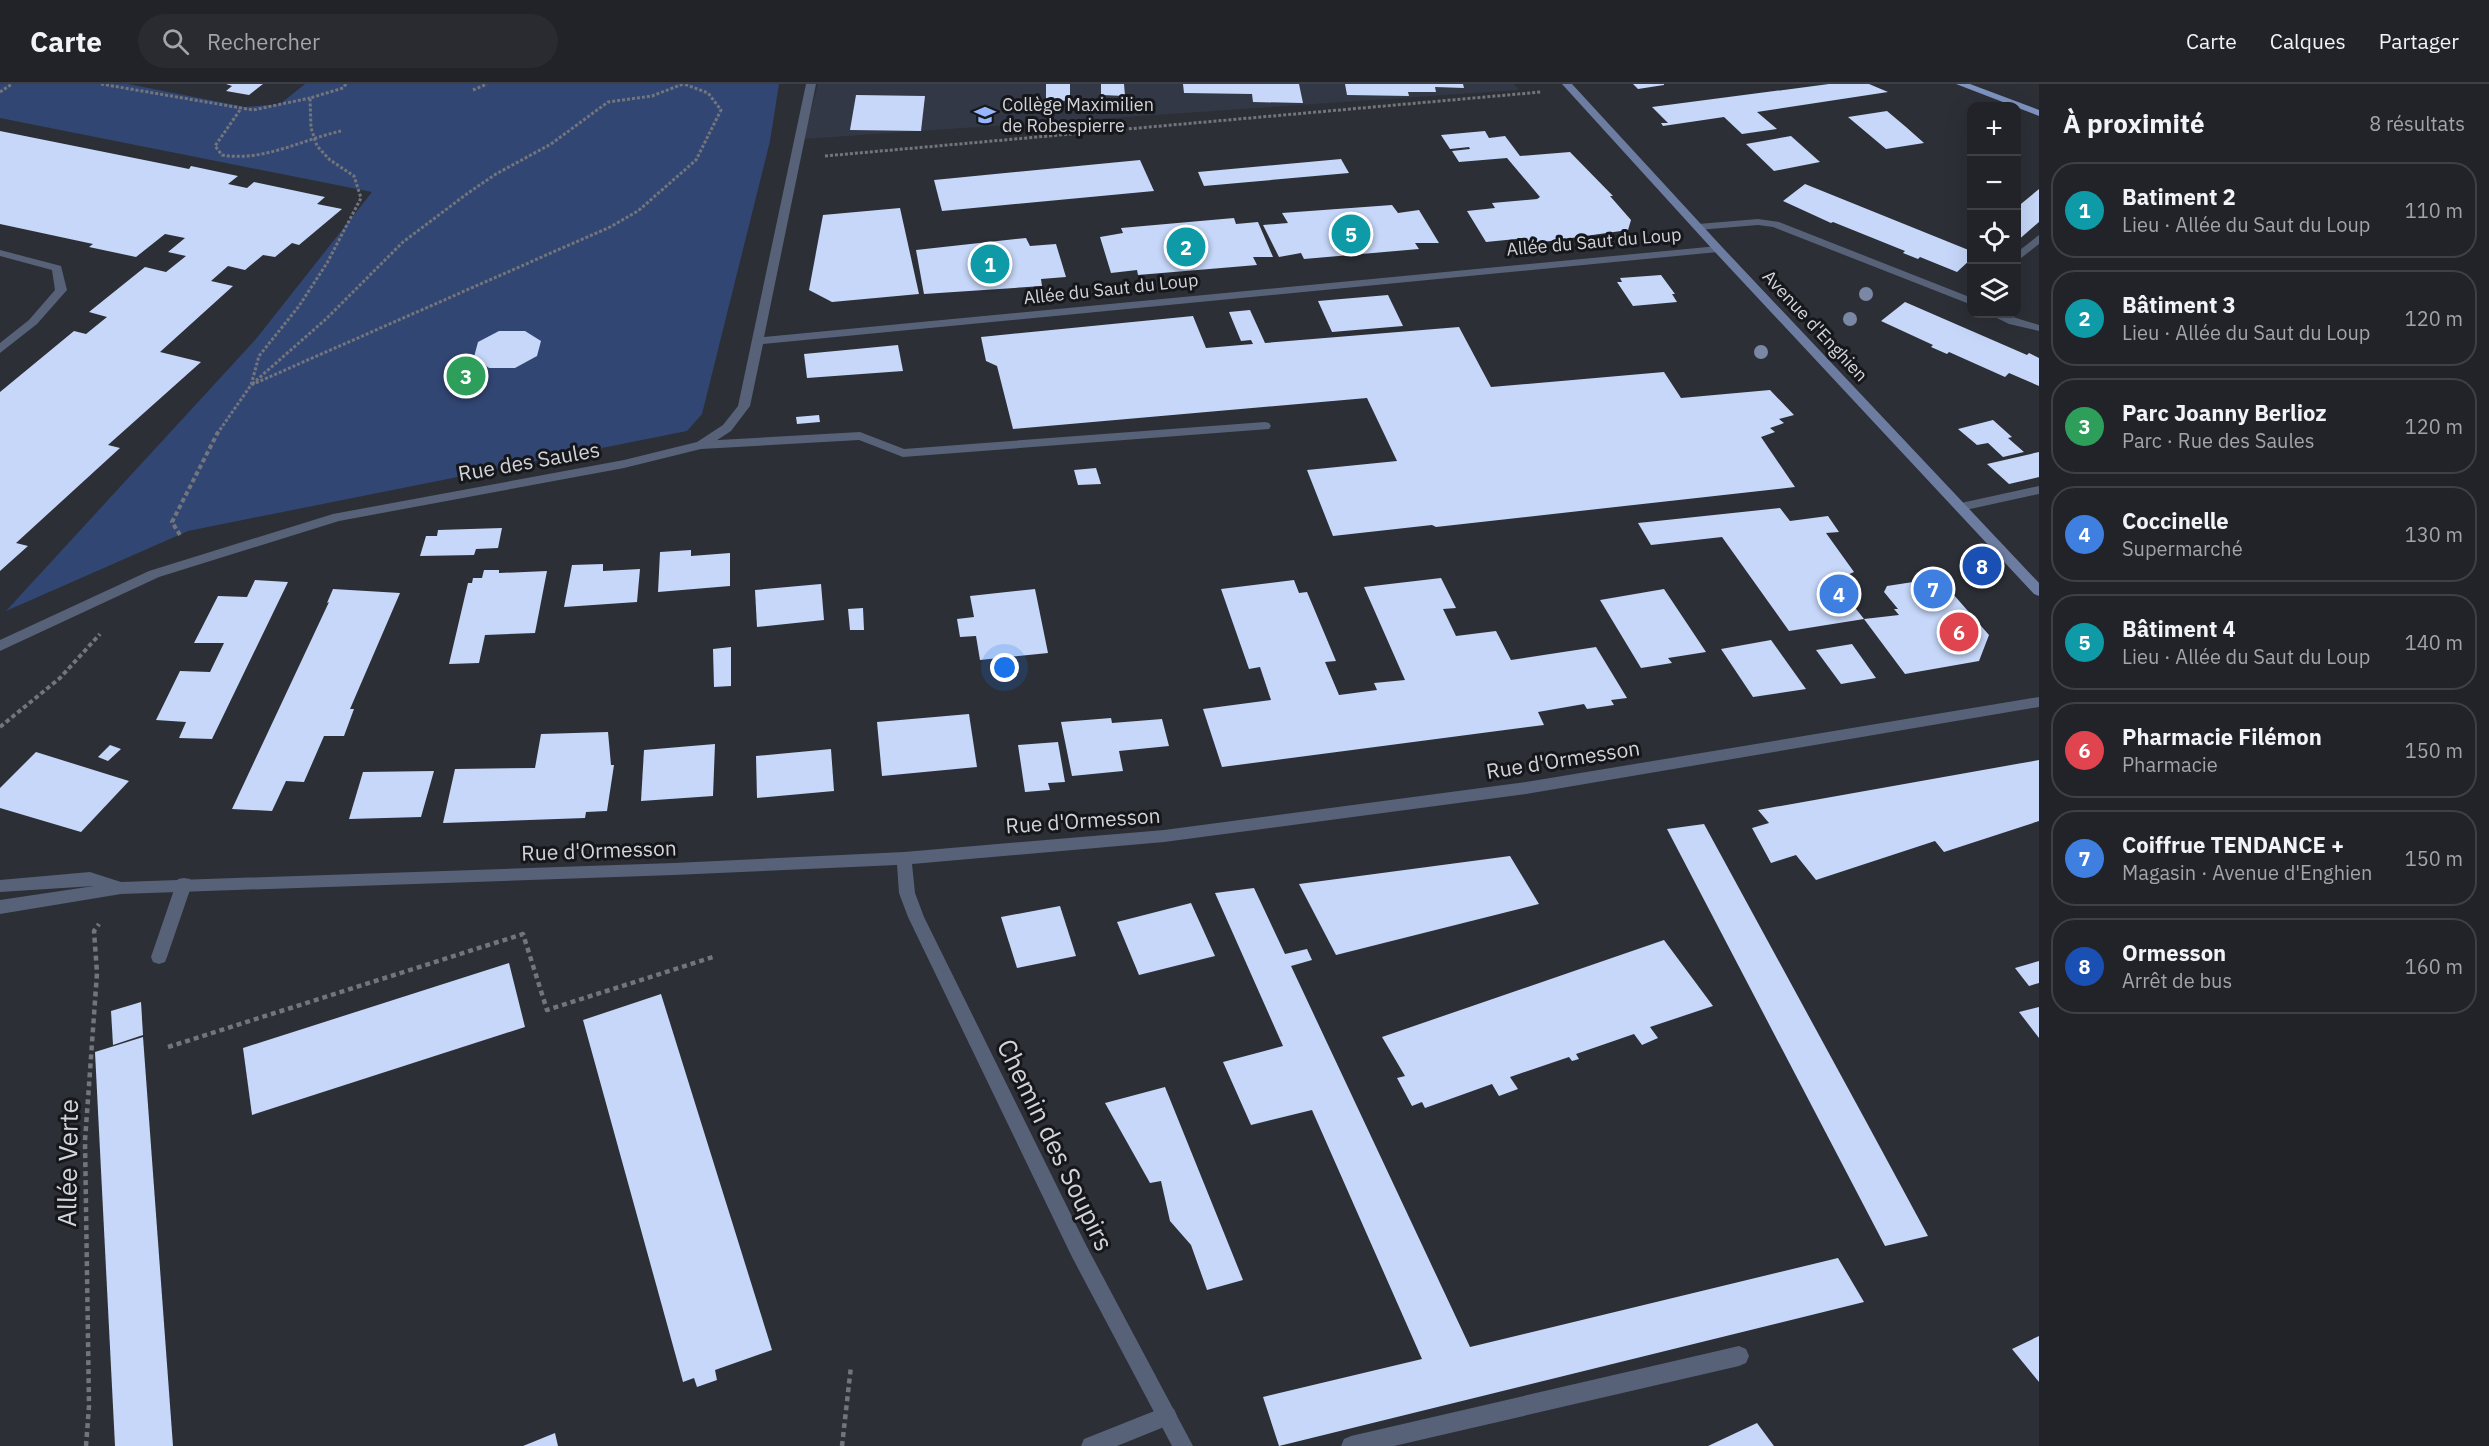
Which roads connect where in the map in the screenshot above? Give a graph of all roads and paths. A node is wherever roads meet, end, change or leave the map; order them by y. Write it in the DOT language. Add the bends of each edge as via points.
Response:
graph roads {
  1 [pos="12,84"];
  2 [pos="101,84"];
  3 [pos="346,84"];
  4 [pos="487,84"];
  5 [pos="683,84"];
  6 [pos="811,84"];
  7 [pos="1960,84"];
  8 [pos="1989,84"];
  9 [pos="1569,86"];
  10 [pos="473,90"];
  11 [pos="0,92"];
  12 [pos="310,98"];
  13 [pos="2039,102"];
  14 [pos="241,109"];
  15 [pos="2039,113"];
  16 [pos="341,130"];
  17 [pos="312,136"];
  18 [pos="795,159"];
  19 [pos="1698,227"];
  20 [pos="2039,238"];
  21 [pos="1718,249"];
  22 [pos="0,253"];
  23 [pos="2021,254"];
  24 [pos="1967,300"];
  25 [pos="2004,318"];
  26 [pos="2039,328"];
  27 [pos="758,341"];
  28 [pos="0,349"];
  29 [pos="251,385"];
  30 [pos="1265,426"];
  31 [pos="701,445"];
  32 [pos="2039,490"];
  33 [pos="1961,507"];
  34 [pos="180,535"];
  35 [pos="2039,591"];
  36 [pos="107,626"];
  37 [pos="0,646"];
  38 [pos="2039,702"];
  39 [pos="0,727"];
  40 [pos="904,858"];
  41 [pos="184,884"];
  42 [pos="0,886"];
  43 [pos="121,888"];
  44 [pos="0,907"];
  45 [pos="716,956"];
  46 [pos="159,957"];
  47 [pos="168,1047"];
  48 [pos="1739,1356"];
  49 [pos="851,1366"];
  50 [pos="1167,1416"];
  51 [pos="86,1446"];
  52 [pos="842,1446"];
  53 [pos="1091,1446"];
  54 [pos="1183,1446"];
  55 [pos="1351,1446"];
  1 -- 11 [label="path"];
  2 -- 14 [label="path"];
  3 -- 12 [label="path"];
  4 -- 10 [label="path"];
  5 -- 29 [label="path" via="652,96 608,102 551,144 468,193 403,242 326,319"];
  5 -- 29 [label="path" via="708,93 721,110 696,160 638,211 610,227"];
  6 -- 18 [label="street, Rue des Saules"];
  7 -- 15 [label="main road"];
  8 -- 13 [label="main road"];
  9 -- 18 [label="path"];
  9 -- 19 [label="main road, Avenue d'Enghien"];
  12 -- 14 [label="path" via="262,109"];
  12 -- 17 [label="path"];
  14 -- 17 [label="path" via="215,146 222,155 243,158"];
  16 -- 17 [label="path"];
  17 -- 29 [label="path" via="322,156 354,176 361,198 327,263 259,356"];
  18 -- 27 [label="street, Rue des Saules"];
  19 -- 21 [label="main road, Avenue d'Enghien"];
  19 -- 24 [label="street" via="1775,224"];
  20 -- 23 [label="street"];
  21 -- 27 [label="street, Allée du Saut du Loup"];
  21 -- 33 [label="main road, Avenue d'Enghien"];
  22 -- 28 [label="street" via="57,268 61,290 33,322"];
  25 -- 26 [label="street"];
  27 -- 31 [label="street, Rue des Saules" via="744,406 728,428"];
  29 -- 34 [label="path" via="212,441 189,484 172,522"];
  30 -- 31 [label="street" via="903,453 860,436"];
  31 -- 37 [label="street, Rue des Saules" via="624,464 338,517 154,574"];
  32 -- 33 [label="street"];
  33 -- 35 [label="main road, Avenue d'Enghien"];
  36 -- 39 [label="path" via="60,678"];
  38 -- 40 [label="street, Rue d'Ormesson" via="1376,810 1164,836"];
  40 -- 41 [label="street, Rue d'Ormesson"];
  40 -- 50 [label="street, Chemin des Soupirs" via="907,893 916,917 1079,1251"];
  41 -- 43 [label="street, Rue d'Ormesson"];
  41 -- 46 [label="street"];
  42 -- 43 [label="street, Rue d'Ormesson" via="90,878"];
  43 -- 44 [label="street, Rue d'Ormesson"];
  43 -- 51 [label="path, Allée Verte" via="94,932 97,973 85,1141 89,1406"];
  45 -- 47 [label="path" via="547,1010 524,934"];
  48 -- 55 [label="street"];
  49 -- 52 [label="path"];
  50 -- 53 [label="street"];
  50 -- 54 [label="street, Chemin des Soupirs"];
}
